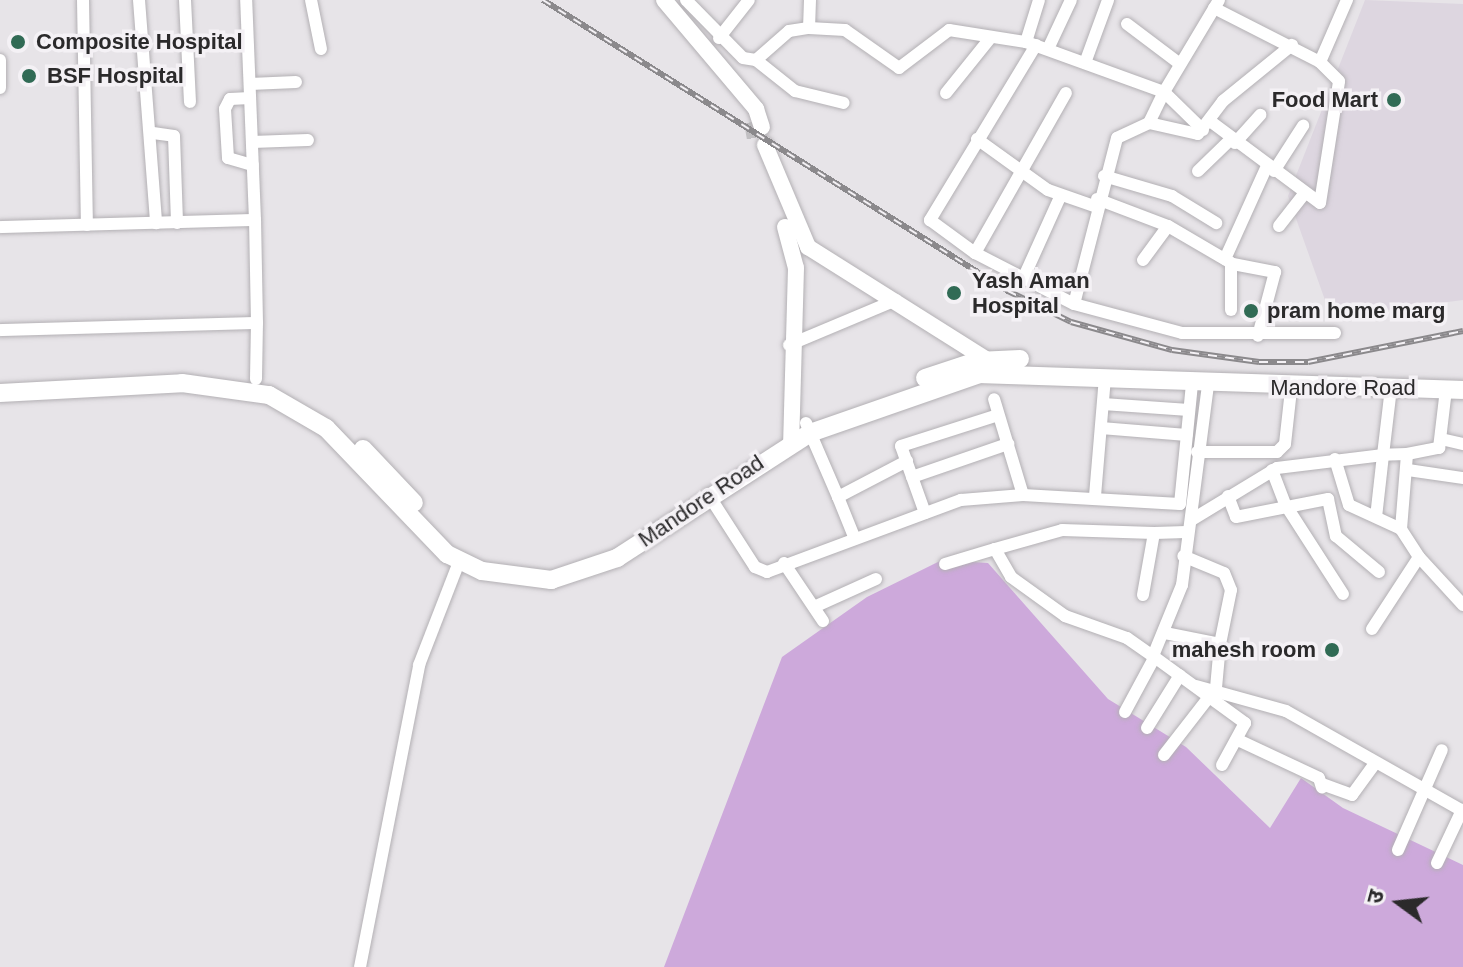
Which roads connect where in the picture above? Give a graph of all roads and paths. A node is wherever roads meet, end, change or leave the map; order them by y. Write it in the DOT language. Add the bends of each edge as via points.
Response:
graph roads {
  1 [pos="83,0"];
  2 [pos="139,0"];
  3 [pos="185,0"];
  4 [pos="246,0"];
  5 [pos="311,0"];
  6 [pos="664,0"];
  7 [pos="686,0"];
  8 [pos="749,0"];
  9 [pos="810,0"];
  10 [pos="1039,0"];
  11 [pos="1071,0"];
  12 [pos="1108,0"];
  13 [pos="1347,0"];
  14 [pos="1216,3"];
  15 [pos="1127,24"];
  16 [pos="809,28"];
  17 [pos="991,37"];
  18 [pos="719,38"];
  19 [pos="1036,45"];
  20 [pos="1292,45"];
  21 [pos="321,49"];
  22 [pos="0,60"];
  23 [pos="756,60"];
  24 [pos="1320,62"];
  25 [pos="1085,63"];
  26 [pos="1180,64"];
  27 [pos="296,82"];
  28 [pos="0,88"];
  29 [pos="250,91"];
  30 [pos="1164,92"];
  31 [pos="946,93"];
  32 [pos="1066,93"];
  33 [pos="190,102"];
  34 [pos="844,103"];
  35 [pos="1260,115"];
  36 [pos="1149,123"];
  37 [pos="1207,126"];
  38 [pos="1303,126"];
  39 [pos="153,133"];
  40 [pos="759,133"];
  41 [pos="977,139"];
  42 [pos="308,140"];
  43 [pos="1233,141"];
  44 [pos="252,142"];
  45 [pos="253,165"];
  46 [pos="1270,168"];
  47 [pos="1020,170"];
  48 [pos="1198,171"];
  49 [pos="1104,176"];
  50 [pos="1304,194"];
  51 [pos="1061,195"];
  52 [pos="1096,203"];
  53 [pos="255,220"];
  54 [pos="156,223"];
  55 [pos="177,223"];
  56 [pos="1216,223"];
  57 [pos="87,225"];
  58 [pos="1168,226"];
  59 [pos="1279,226"];
  60 [pos="0,227"];
  61 [pos="975,253"];
  62 [pos="1143,260"];
  63 [pos="1229,262"];
  64 [pos="1023,279"];
  65 [pos="896,300"];
  66 [pos="1074,304"];
  67 [pos="1231,310"];
  68 [pos="257,323"];
  69 [pos="0,330"];
  70 [pos="1335,333"];
  71 [pos="1258,336"];
  72 [pos="789,345"];
  73 [pos="986,359"];
  74 [pos="1105,376"];
  75 [pos="256,379"];
  76 [pos="1463,379"];
  77 [pos="0,381"];
  78 [pos="1200,385"];
  79 [pos="1391,388"];
  80 [pos="1291,390"];
  81 [pos="1454,390"];
  82 [pos="0,393"];
  83 [pos="994,399"];
  84 [pos="1103,404"];
  85 [pos="1189,410"];
  86 [pos="998,415"];
  87 [pos="808,428"];
  88 [pos="1101,428"];
  89 [pos="1187,435"];
  90 [pos="790,438"];
  91 [pos="1441,439"];
  92 [pos="1008,444"];
  93 [pos="1463,444"];
  94 [pos="1197,452"];
  95 [pos="1407,454"];
  96 [pos="1383,455"];
  97 [pos="1335,459"];
  98 [pos="907,461"];
  99 [pos="1272,470"];
  100 [pos="1408,470"];
  101 [pos="912,477"];
  102 [pos="1463,478"];
  103 [pos="708,494"];
  104 [pos="1023,495"];
  105 [pos="1095,496"];
  106 [pos="1228,496"];
  107 [pos="838,497"];
  108 [pos="1285,504"];
  109 [pos="1349,505"];
  110 [pos="925,513"];
  111 [pos="1332,515"];
  112 [pos="1376,517"];
  113 [pos="1193,519"];
  114 [pos="1401,529"];
  115 [pos="1186,532"];
  116 [pos="1154,533"];
  117 [pos="855,539"];
  118 [pos="995,549"];
  119 [pos="1183,556"];
  120 [pos="1419,557"];
  121 [pos="459,562"];
  122 [pos="784,563"];
  123 [pos="945,564"];
  124 [pos="1379,572"];
  125 [pos="876,579"];
  126 [pos="1343,594"];
  127 [pos="1143,595"];
  128 [pos="1463,605"];
  129 [pos="814,607"];
  130 [pos="823,621"];
  131 [pos="1372,629"];
  132 [pos="1165,633"];
  133 [pos="1220,644"];
  134 [pos="1153,658"];
  135 [pos="1180,675"];
  136 [pos="1206,690"];
  137 [pos="1125,712"];
  138 [pos="1147,728"];
  139 [pos="1238,740"];
  140 [pos="1442,750"];
  141 [pos="1164,755"];
  142 [pos="1222,765"];
  143 [pos="1373,766"];
  144 [pos="1427,792"];
  145 [pos="1462,810"];
  146 [pos="1398,850"];
  147 [pos="1437,863"];
  148 [pos="360,967"];
  1 -- 57 [label="street"];
  2 -- 39 [label="street"];
  3 -- 33 [label="street"];
  4 -- 29 [label="street"];
  5 -- 21 [label="street"];
  6 -- 40 [label="main road" via="746,101"];
  7 -- 18 [label="street"];
  8 -- 18 [label="street"];
  9 -- 16 [label="street"];
  10 -- 19 [label="street"];
  11 -- 19 [label="street"];
  12 -- 25 [label="street"];
  13 -- 24 [label="street"];
  14 -- 20 [label="street"];
  14 -- 26 [label="street"];
  15 -- 26 [label="street"];
  16 -- 17 [label="street" via="845,30 899,68 942,32"];
  16 -- 23 [label="street" via="789,31"];
  17 -- 19 [label="street"];
  17 -- 31 [label="street"];
  18 -- 23 [label="street"];
  19 -- 25 [label="street"];
  19 -- 41 [label="street"];
  20 -- 24 [label="street"];
  20 -- 37 [label="street" via="1223,101"];
  22 -- 28 [label="street"];
  23 -- 34 [label="street" via="795,91"];
  24 -- 50 [label="street" via="1339,81 1322,200"];
  25 -- 30 [label="street"];
  26 -- 30 [label="street"];
  27 -- 29 [label="street"];
  29 -- 44 [label="street"];
  29 -- 45 [label="street" via="227,102 226,123 230,161"];
  30 -- 36 [label="street"];
  30 -- 37 [label="street"];
  32 -- 47 [label="street"];
  35 -- 43 [label="street"];
  36 -- 37 [label="street"];
  36 -- 49 [label="street" via="1117,138"];
  37 -- 43 [label="street"];
  38 -- 46 [label="street"];
  39 -- 54 [label="street"];
  39 -- 55 [label="street" via="174,136"];
  40 -- 65 [label="main road" via="799,237"];
  40 -- 72 [label="main road" via="795,263"];
  41 -- 47 [label="street"];
  41 -- 61 [label="street" via="930,220"];
  42 -- 44 [label="street"];
  43 -- 46 [label="street"];
  43 -- 48 [label="street"];
  44 -- 45 [label="street"];
  45 -- 53 [label="street"];
  46 -- 50 [label="street"];
  46 -- 63 [label="street"];
  47 -- 51 [label="street"];
  47 -- 61 [label="street"];
  49 -- 52 [label="street"];
  49 -- 56 [label="street" via="1172,196"];
  50 -- 59 [label="street"];
  51 -- 52 [label="street"];
  51 -- 64 [label="street"];
  52 -- 58 [label="street"];
  52 -- 66 [label="street"];
  53 -- 55 [label="street"];
  53 -- 68 [label="street"];
  54 -- 55 [label="street"];
  54 -- 57 [label="street"];
  57 -- 60 [label="street"];
  58 -- 62 [label="street"];
  58 -- 63 [label="street"];
  61 -- 64 [label="street"];
  63 -- 67 [label="street"];
  63 -- 71 [label="street" via="1275,272"];
  64 -- 66 [label="street"];
  65 -- 72 [label="street"];
  65 -- 73 [label="main road"];
  66 -- 71 [label="street" via="1182,333"];
  68 -- 69 [label="street"];
  68 -- 75 [label="street"];
  70 -- 71 [label="street"];
  72 -- 90 [label="main road"];
  73 -- 76 [label="highway, Mandore Road" via="1225,376"];
  73 -- 87 [label="highway, Mandore Road"];
  74 -- 78 [label="highway, Mandore Road"];
  74 -- 84 [label="street"];
  74 -- 87 [label="highway, Mandore Road" via="979,374"];
  75 -- 77 [label="highway, Mandore Road" via="177,372"];
  75 -- 90 [label="highway, Mandore Road" via="329,415 464,551 529,569 612,548"];
  78 -- 80 [label="highway, Mandore Road"];
  78 -- 85 [label="street"];
  78 -- 94 [label="street"];
  79 -- 80 [label="highway, Mandore Road"];
  79 -- 81 [label="highway, Mandore Road"];
  79 -- 96 [label="street"];
  80 -- 94 [label="street" via="1285,444 1277,452"];
  81 -- 91 [label="street"];
  82 -- 121 [label="highway" via="182,383 269,395 326,428"];
  83 -- 86 [label="street"];
  84 -- 85 [label="street"];
  84 -- 88 [label="street"];
  85 -- 89 [label="street"];
  86 -- 92 [label="street"];
  86 -- 98 [label="street" via="901,446"];
  87 -- 90 [label="highway, Mandore Road"];
  87 -- 107 [label="street"];
  88 -- 89 [label="street"];
  88 -- 105 [label="street"];
  89 -- 105 [label="street" via="1180,504"];
  90 -- 103 [label="highway, Mandore Road"];
  91 -- 93 [label="street"];
  91 -- 95 [label="street" via="1439,448"];
  92 -- 101 [label="street"];
  92 -- 104 [label="street"];
  94 -- 113 [label="street"];
  95 -- 96 [label="street"];
  95 -- 100 [label="street"];
  96 -- 97 [label="street"];
  96 -- 112 [label="street"];
  97 -- 99 [label="street"];
  97 -- 109 [label="street"];
  98 -- 101 [label="street"];
  98 -- 107 [label="street"];
  99 -- 106 [label="street"];
  99 -- 108 [label="street"];
  100 -- 102 [label="street"];
  100 -- 114 [label="street"];
  101 -- 110 [label="street"];
  103 -- 121 [label="highway, Mandore Road" via="617,558 569,576 529,580"];
  103 -- 122 [label="street" via="759,572"];
  104 -- 105 [label="street"];
  104 -- 110 [label="street" via="961,500"];
  106 -- 108 [label="street" via="1236,517"];
  106 -- 113 [label="street"];
  107 -- 117 [label="street"];
  108 -- 111 [label="street" via="1328,499"];
  108 -- 126 [label="street"];
  109 -- 111 [label="street"];
  109 -- 112 [label="street"];
  110 -- 117 [label="street"];
  111 -- 124 [label="street" via="1336,536"];
  112 -- 114 [label="street"];
  113 -- 115 [label="street"];
  114 -- 120 [label="street"];
  115 -- 116 [label="street"];
  115 -- 119 [label="street"];
  116 -- 118 [label="street" via="1062,530"];
  116 -- 127 [label="street" via="1143,561"];
  117 -- 122 [label="street"];
  118 -- 123 [label="street"];
  118 -- 134 [label="street" via="1011,577 1065,616 1127,638"];
  119 -- 132 [label="street" via="1179,596"];
  119 -- 133 [label="street" via="1224,573 1231,590"];
  120 -- 128 [label="street"];
  120 -- 131 [label="street"];
  121 -- 148 [label="street" via="405,724"];
  122 -- 129 [label="street"];
  125 -- 129 [label="street"];
  129 -- 130 [label="street"];
  132 -- 133 [label="street"];
  132 -- 134 [label="street"];
  133 -- 136 [label="street"];
  134 -- 135 [label="street"];
  134 -- 137 [label="street"];
  135 -- 136 [label="street"];
  135 -- 138 [label="street"];
  136 -- 139 [label="street" via="1245,723"];
  136 -- 141 [label="street"];
  136 -- 143 [label="street" via="1303,720"];
  139 -- 142 [label="street"];
  139 -- 143 [label="street" via="1322,786 1352,795"];
  140 -- 144 [label="street"];
  143 -- 144 [label="street"];
  144 -- 145 [label="street"];
  144 -- 146 [label="street"];
  145 -- 147 [label="street"];
}
